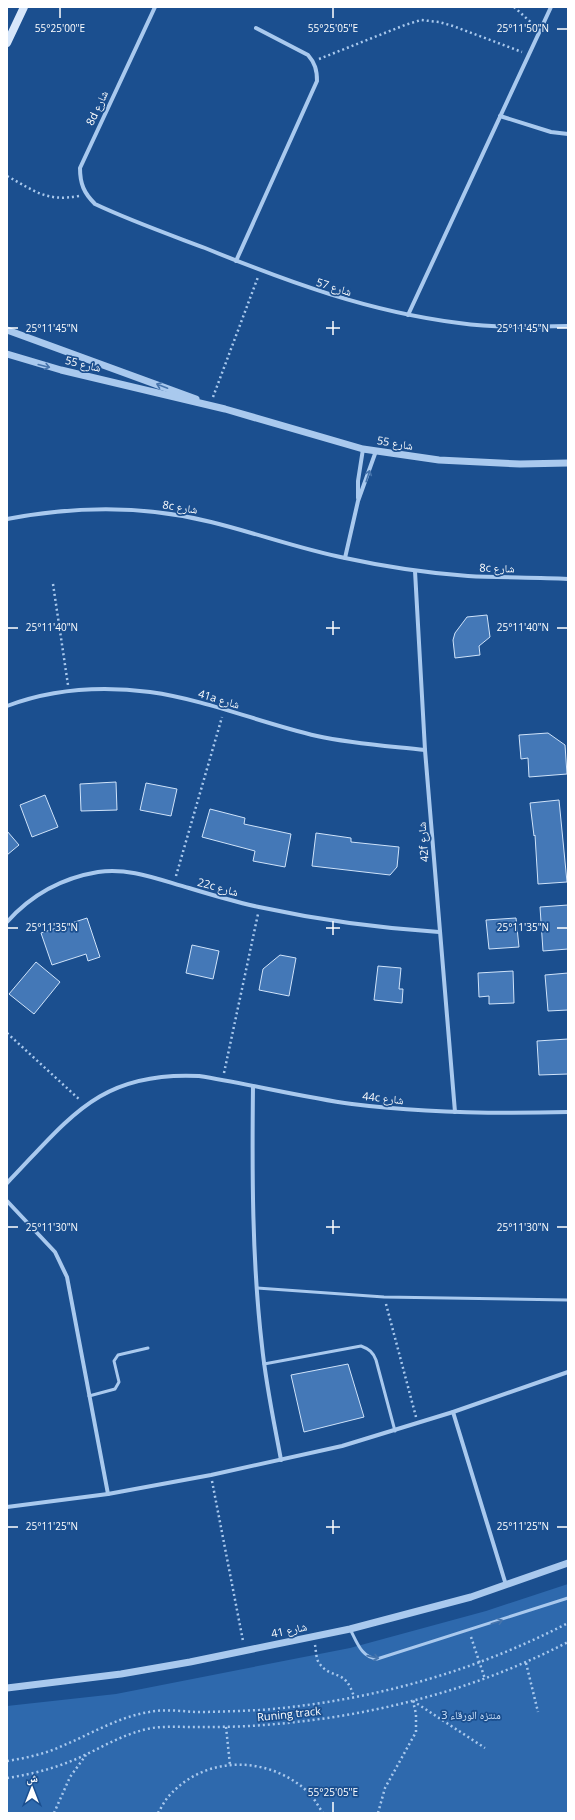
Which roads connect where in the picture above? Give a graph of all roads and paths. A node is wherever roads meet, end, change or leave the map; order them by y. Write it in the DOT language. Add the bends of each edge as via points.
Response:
graph roads {
  1 [pos="24,7"];
  2 [pos="154,7"];
  3 [pos="514,7"];
  4 [pos="550,7"];
  5 [pos="256,28"];
  6 [pos="540,30"];
  7 [pos="7,43"];
  8 [pos="528,54"];
  9 [pos="313,61"];
  10 [pos="500,116"];
  11 [pos="568,134"];
  12 [pos="7,176"];
  13 [pos="86,194"];
  14 [pos="236,261"];
  15 [pos="260,270"];
  16 [pos="408,315"];
  17 [pos="568,326"];
  18 [pos="7,330"];
  19 [pos="7,354"];
  20 [pos="211,404"];
  21 [pos="225,409"];
  22 [pos="363,449"];
  23 [pos="376,451"];
  24 [pos="568,463"];
  25 [pos="358,501"];
  26 [pos="7,519"];
  27 [pos="345,558"];
  28 [pos="415,572"];
  29 [pos="568,579"];
  30 [pos="53,584"];
  31 [pos="69,691"];
  32 [pos="7,706"];
  33 [pos="224,710"];
  34 [pos="425,750"];
  35 [pos="173,884"];
  36 [pos="259,907"];
  37 [pos="7,922"];
  38 [pos="439,932"];
  39 [pos="7,1033"];
  40 [pos="222,1080"];
  41 [pos="253,1086"];
  42 [pos="84,1105"];
  43 [pos="455,1112"];
  44 [pos="568,1112"];
  45 [pos="7,1183"];
  46 [pos="7,1201"];
  47 [pos="257,1288"];
  48 [pos="384,1297"];
  49 [pos="568,1300"];
  50 [pos="148,1348"];
  51 [pos="264,1364"];
  52 [pos="568,1372"];
  53 [pos="89,1396"];
  54 [pos="453,1412"];
  55 [pos="418,1424"];
  56 [pos="395,1431"];
  57 [pos="281,1460"];
  58 [pos="211,1475"];
  59 [pos="108,1494"];
  60 [pos="7,1507"];
  61 [pos="568,1564"];
  62 [pos="506,1586"];
  63 [pos="568,1598"];
  64 [pos="568,1623"];
  65 [pos="350,1629"];
  66 [pos="469,1631"];
  67 [pos="313,1636"];
  68 [pos="568,1642"];
  69 [pos="245,1650"];
  70 [pos="526,1662"];
  71 [pos="479,1663"];
  72 [pos="485,1679"];
  73 [pos="7,1688"];
  74 [pos="354,1697"];
  75 [pos="413,1701"];
  76 [pos="538,1712"];
  77 [pos="226,1727"];
  78 [pos="485,1748"];
  79 [pos="86,1755"];
  80 [pos="7,1762"];
  81 [pos="230,1765"];
  82 [pos="7,1778"];
  83 [pos="54,1813"];
  84 [pos="158,1813"];
  85 [pos="323,1813"];
  86 [pos="378,1813"];
  1 -- 7 [label="main road"];
  2 -- 13 [label="street, 8d شارع" via="80,168 80,182"];
  3 -- 6 [label="path"];
  4 -- 6 [label="street"];
  5 -- 9 [label="street" via="300,50"];
  6 -- 8 [label="street"];
  8 -- 9 [label="path" via="453,26 421,20"];
  8 -- 10 [label="street"];
  9 -- 14 [label="street" via="317,81"];
  10 -- 11 [label="street" via="551,132"];
  10 -- 16 [label="street"];
  12 -- 13 [label="path" via="49,197 64,198"];
  13 -- 14 [label="street, شارع 57" via="95,204 108,210"];
  14 -- 15 [label="street, شارع 57"];
  15 -- 16 [label="street, شارع 57" via="330,295"];
  15 -- 20 [label="path"];
  16 -- 17 [label="street, شارع 57" via="507,327"];
  20 -- 18 [label="street, شارع 55, one-way"];
  19 -- 21 [label="street, شارع 55, one-way" via="61,370"];
  20 -- 21 [label="street, شارع 55"];
  21 -- 22 [label="street, شارع 55"];
  22 -- 23 [label="street, شارع 55"];
  22 -- 25 [label="street"];
  23 -- 24 [label="street, شارع 55" via="439,460 520,464"];
  25 -- 23 [label="street, one-way"];
  25 -- 27 [label="street"];
  26 -- 27 [label="street, 8c شارع" via="43,512 82,509 168,513"];
  27 -- 28 [label="street, 8c شارع"];
  28 -- 29 [label="street, 8c شارع"];
  28 -- 34 [label="street, 42f شارع"];
  30 -- 31 [label="path"];
  31 -- 32 [label="street, 41a شارع" via="23,700"];
  31 -- 33 [label="street, 41a شارع" via="107,689 151,692"];
  33 -- 34 [label="street, 41a شارع" via="330,739"];
  33 -- 35 [label="path"];
  34 -- 38 [label="street, 42f شارع"];
  35 -- 36 [label="street, 22c شارع"];
  35 -- 37 [label="street, 22c شارع" via="131,872 99,872 68,879 39,893"];
  36 -- 38 [label="street, 22c شارع" via="326,921"];
  36 -- 40 [label="path"];
  38 -- 43 [label="street, 42f شارع"];
  39 -- 42 [label="path"];
  40 -- 41 [label="street, 44c شارع"];
  40 -- 42 [label="street, 44c شارع" via="175,1075 144,1078 115,1087"];
  41 -- 43 [label="street, 44c شارع" via="352,1104"];
  41 -- 47 [label="street" via="253,1214"];
  42 -- 45 [label="street, 44c شارع"];
  43 -- 44 [label="street, 44c شارع"];
  46 -- 53 [label="street" via="46,1241 62,1264 67,1277"];
  47 -- 48 [label="lane"];
  47 -- 51 [label="street"];
  48 -- 49 [label="lane"];
  48 -- 55 [label="path"];
  50 -- 53 [label="lane" via="118,1355 114,1361 118,1382 115,1389"];
  51 -- 56 [label="lane" via="361,1346 368,1348 376,1360"];
  51 -- 57 [label="street"];
  52 -- 54 [label="street"];
  53 -- 59 [label="street"];
  54 -- 55 [label="street"];
  54 -- 62 [label="street"];
  55 -- 56 [label="street"];
  56 -- 57 [label="street"];
  57 -- 58 [label="street"];
  58 -- 59 [label="street"];
  58 -- 69 [label="path"];
  59 -- 60 [label="street"];
  61 -- 62 [label="street, شارع 41"];
  62 -- 65 [label="street, شارع 41"];
  66 -- 63 [label="lane, one-way"];
  64 -- 71 [label="path" via="519,1648"];
  65 -- 66 [label="lane, one-way" via="364,1654 377,1659"];
  65 -- 67 [label="street, شارع 41"];
  66 -- 71 [label="path"];
  67 -- 69 [label="street, شارع 41"];
  67 -- 74 [label="path" via="319,1663 347,1680"];
  68 -- 70 [label="path, Runing track"];
  69 -- 73 [label="street, شارع 41" via="121,1674"];
  70 -- 72 [label="path, Runing track"];
  70 -- 76 [label="path"];
  71 -- 72 [label="path"];
  71 -- 74 [label="path" via="409,1685"];
  72 -- 75 [label="path, Runing track"];
  74 -- 80 [label="path" via="328,1703 247,1710 151,1711 124,1718 48,1751"];
  75 -- 77 [label="path, Runing track" via="330,1718"];
  75 -- 78 [label="path"];
  75 -- 86 [label="path" via="416,1732 386,1788"];
  77 -- 79 [label="path, Runing track" via="153,1728 107,1743"];
  77 -- 81 [label="path"];
  79 -- 82 [label="path, Runing track" via="47,1770"];
  79 -- 83 [label="path" via="70,1777"];
  81 -- 84 [label="path" via="191,1777 167,1797"];
  81 -- 85 [label="path" via="252,1764 282,1773 308,1792"];
}
